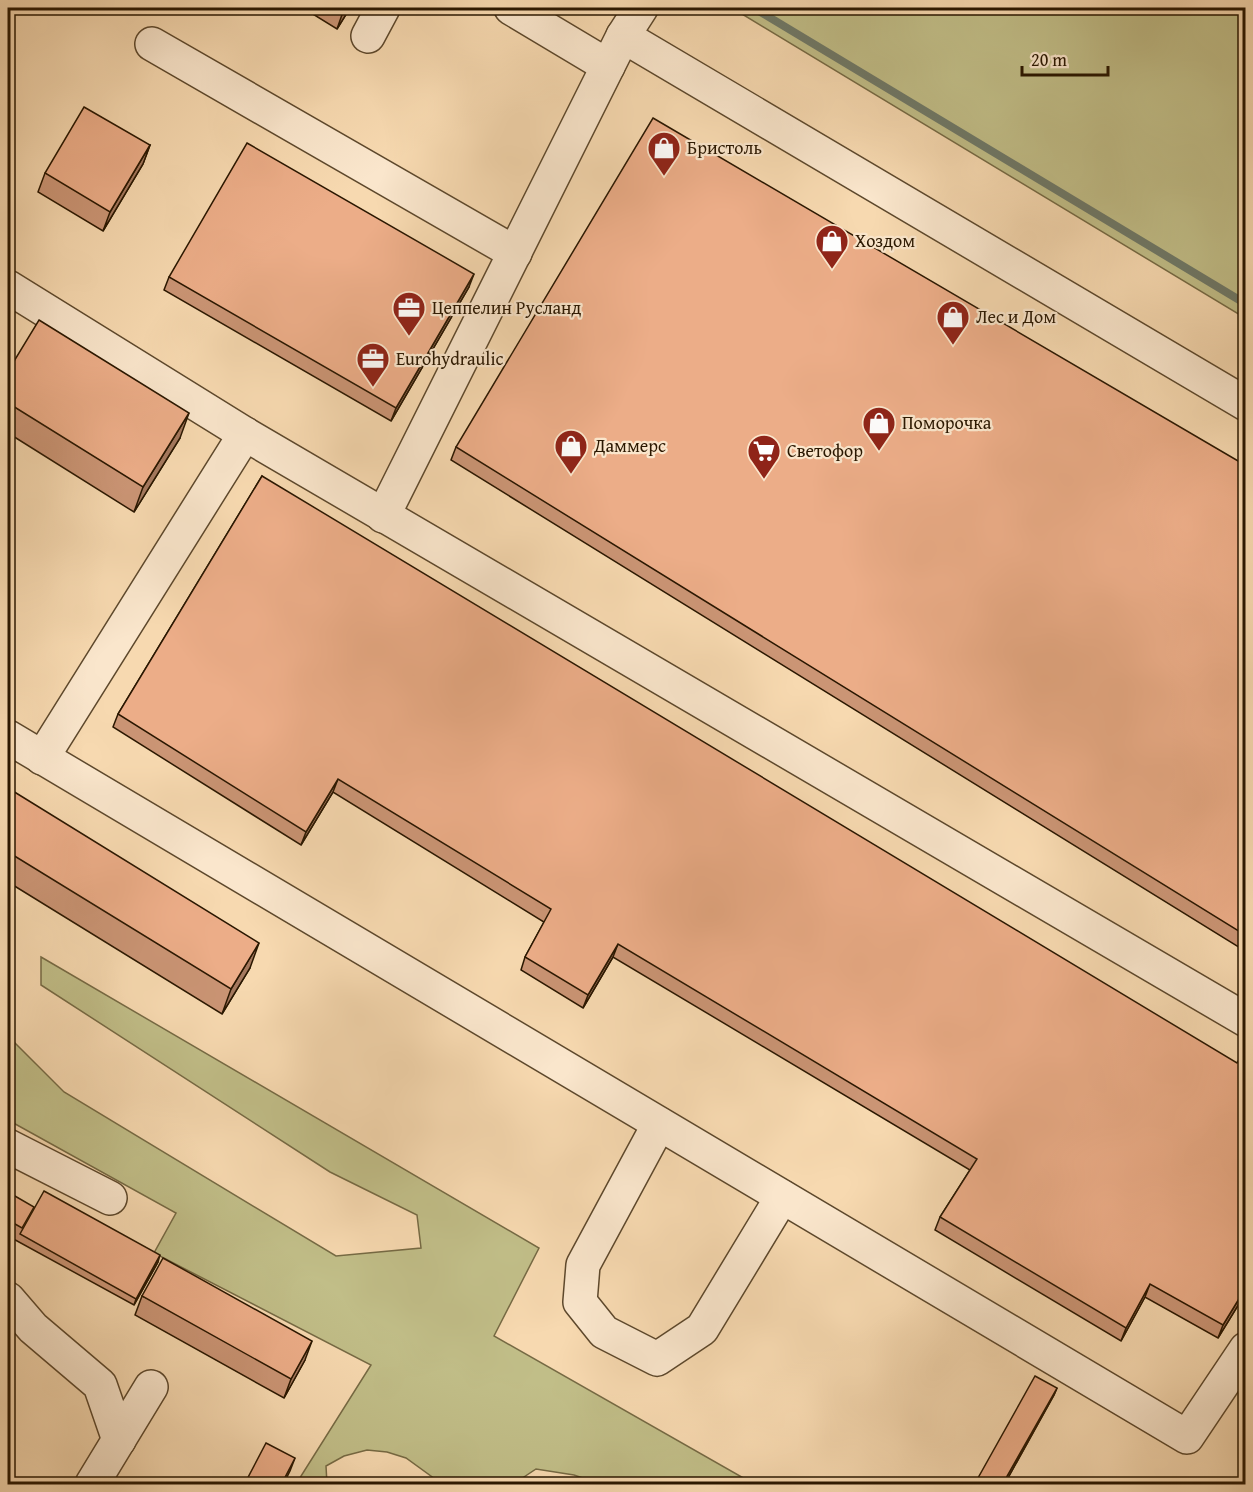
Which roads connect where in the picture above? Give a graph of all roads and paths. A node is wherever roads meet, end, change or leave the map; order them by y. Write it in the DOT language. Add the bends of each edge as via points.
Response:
graph roads {
  1 [pos="511,8"];
  2 [pos="641,8"];
  3 [pos="623,36"];
  4 [pos="152,44"];
  5 [pos="608,66"];
  6 [pos="515,253"];
  7 [pos="8,287"];
  8 [pos="1245,404"];
  9 [pos="245,434"];
  10 [pos="383,516"];
  11 [pos="8,737"];
  12 [pos="42,758"];
  13 [pos="1245,1020"];
  14 [pos="659,1124"];
  15 [pos="8,1146"];
  16 [pos="782,1197"];
  17 [pos="110,1198"];
  18 [pos="8,1299"];
  19 [pos="1245,1349"];
  20 [pos="151,1387"];
  21 [pos="119,1440"];
  22 [pos="92,1485"];
  1 -- 5 [label="lane"];
  2 -- 3 [label="lane"];
  3 -- 5 [label="lane"];
  3 -- 8 [label="lane"];
  4 -- 6 [label="lane"];
  5 -- 6 [label="lane"];
  6 -- 10 [label="lane"];
  7 -- 9 [label="lane"];
  9 -- 10 [label="lane"];
  9 -- 12 [label="lane"];
  10 -- 13 [label="lane"];
  11 -- 12 [label="lane"];
  12 -- 14 [label="lane"];
  14 -- 16 [label="lane"];
  14 -- 16 [label="lane" via="583,1265 580,1302 604,1332 657,1359 702,1329"];
  15 -- 17 [label="lane"];
  16 -- 19 [label="lane" via="1187,1437"];
  18 -- 21 [label="lane" via="33,1328 100,1385"];
  20 -- 21 [label="lane"];
  21 -- 22 [label="lane"];
}
